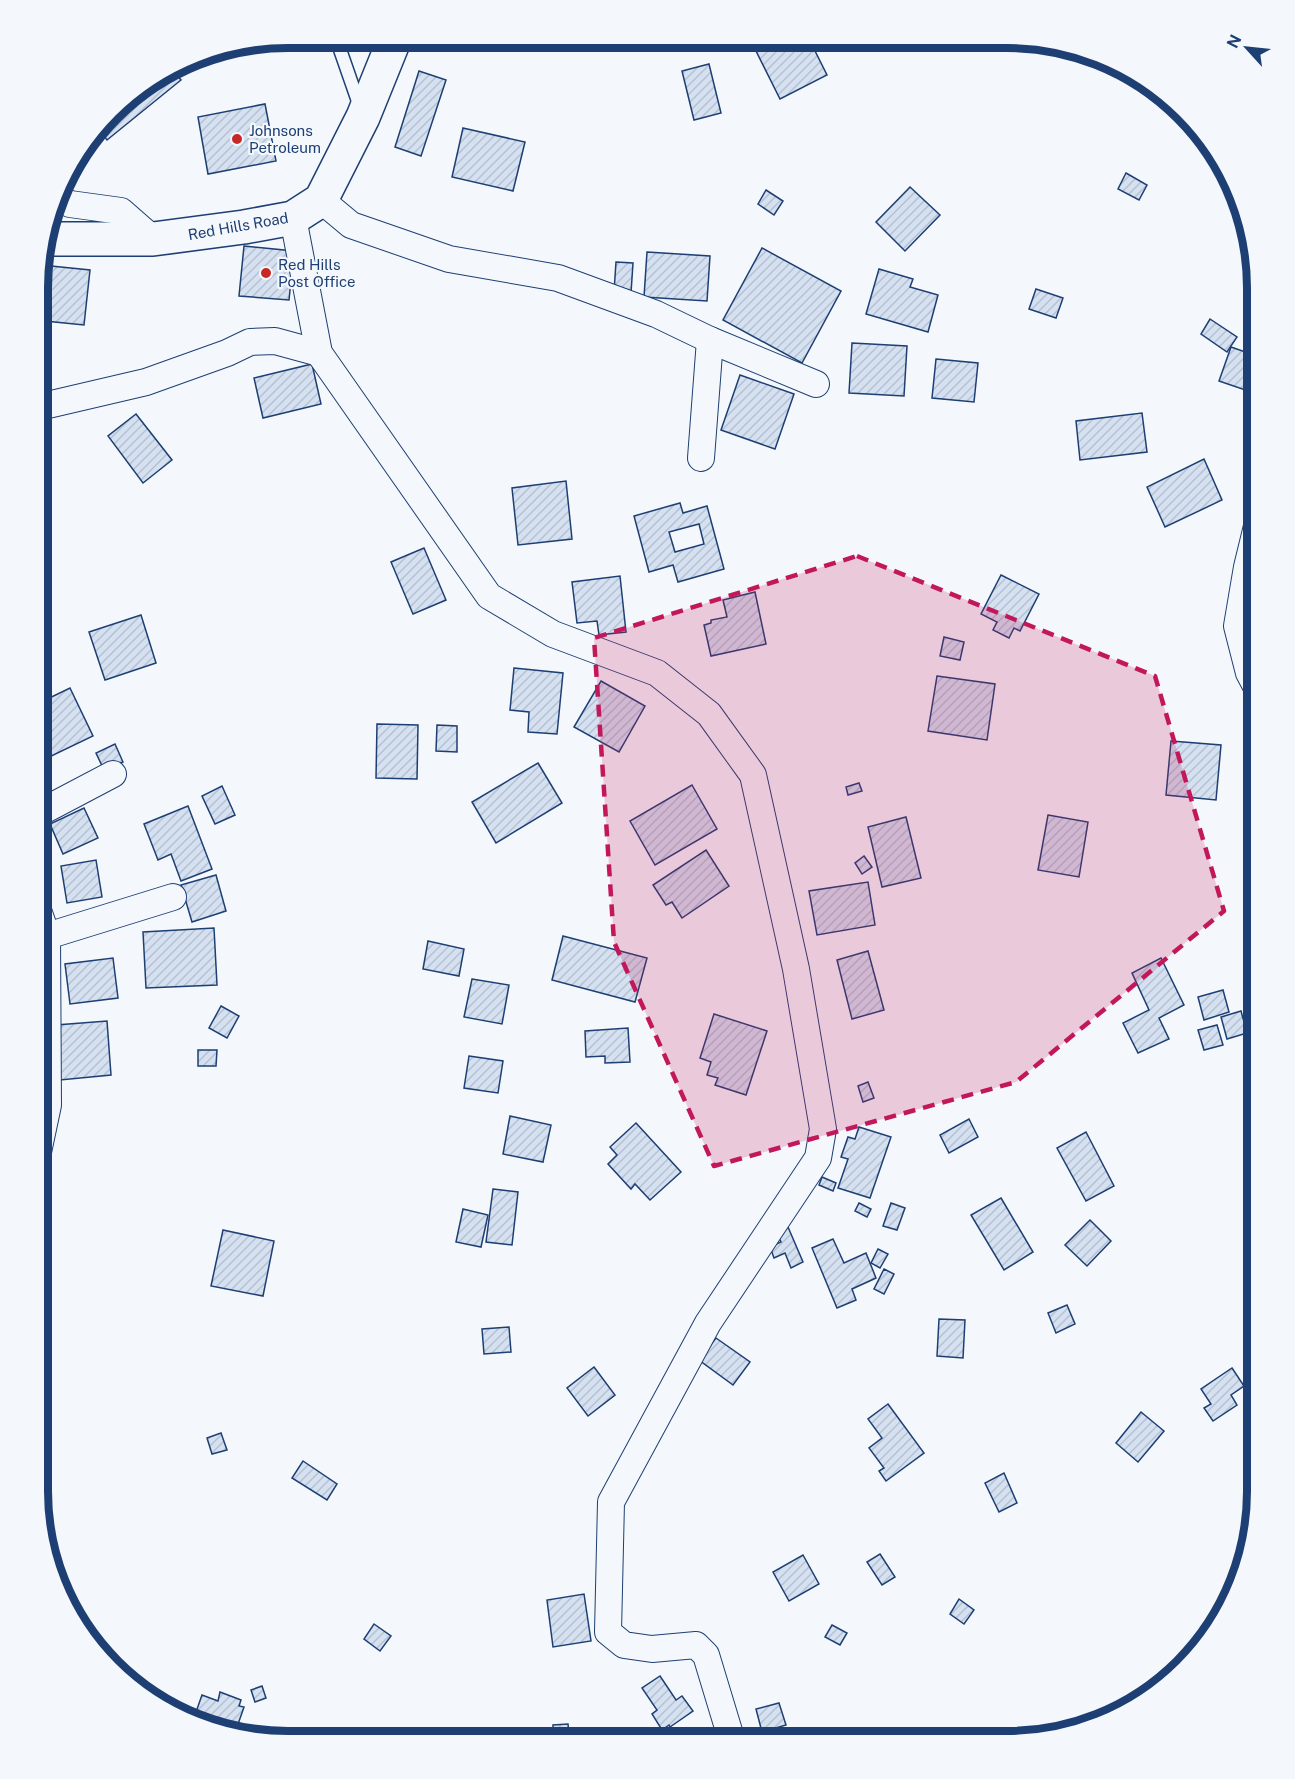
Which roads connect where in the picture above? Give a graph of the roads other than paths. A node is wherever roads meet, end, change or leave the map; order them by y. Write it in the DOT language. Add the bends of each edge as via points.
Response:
graph roads {
  1 [pos="339,48"];
  2 [pos="391,48"];
  3 [pos="363,117"];
  4 [pos="321,200"];
  5 [pos="64,201"];
  6 [pos="293,218"];
  7 [pos="53,239"];
  8 [pos="153,239"];
  9 [pos="710,340"];
  10 [pos="319,353"];
  11 [pos="816,384"];
  12 [pos="48,405"];
  13 [pos="701,458"];
  14 [pos="1247,563"];
  15 [pos="1247,665"];
  16 [pos="113,774"];
  17 [pos="48,808"];
  18 [pos="173,897"];
  19 [pos="48,924"];
  20 [pos="729,1731"];
  1 -- 3 [label="lane"];
  2 -- 3 [label="main road"];
  3 -- 4 [label="main road"];
  4 -- 6 [label="main road, Red Hills Road"];
  4 -- 9 [label="street" via="351,225 449,259 558,278 656,314"];
  5 -- 8 [label="street" via="121,211"];
  6 -- 8 [label="main road, Red Hills Road"];
  6 -- 10 [label="street"];
  7 -- 8 [label="main road, Red Hills Road"];
  9 -- 11 [label="street"];
  9 -- 13 [label="street"];
  10 -- 12 [label="street" via="275,341 249,342 146,382"];
  10 -- 20 [label="street" via="489,596 553,634 657,673 709,714 753,775 796,969 823,1129 818,1158 708,1323 611,1502 608,1632 624,1645 652,1649 696,1645 706,1655"];
  14 -- 15 [label="street" via="1237,626"];
  16 -- 17 [label="street"];
  18 -- 19 [label="street"];
}
